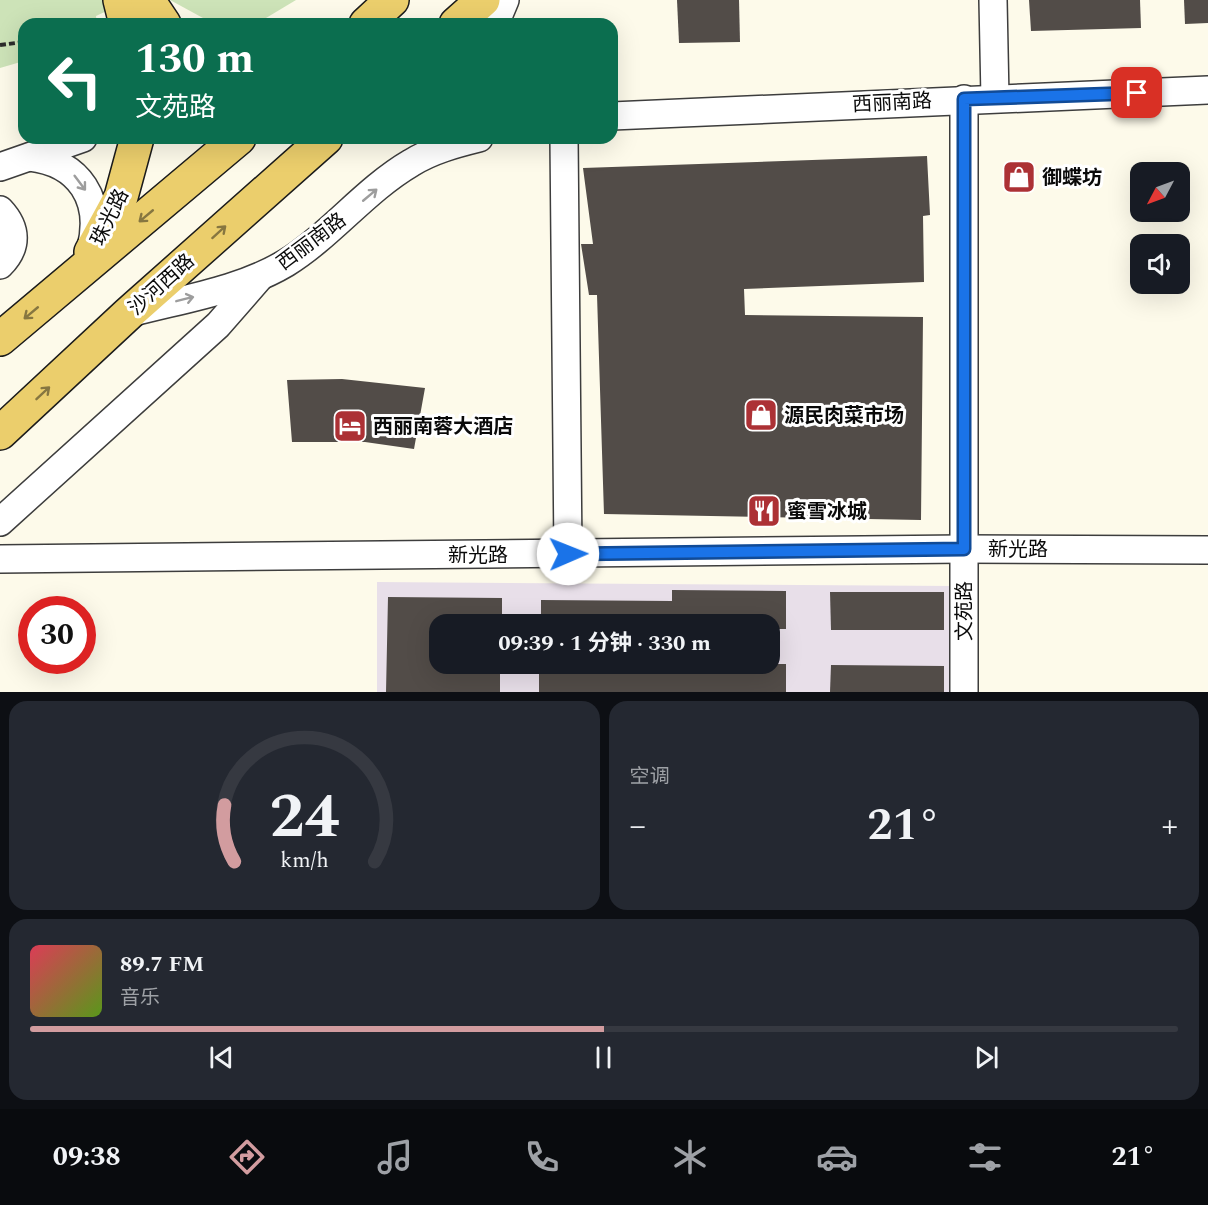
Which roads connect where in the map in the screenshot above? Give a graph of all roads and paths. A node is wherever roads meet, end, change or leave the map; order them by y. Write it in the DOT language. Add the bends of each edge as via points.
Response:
graph roads {
  1 [pos="120,0"];
  2 [pos="148,0"];
  3 [pos="392,0"];
  4 [pos="483,0"];
  5 [pos="505,0"];
  6 [pos="993,0"];
  7 [pos="124,18"];
  8 [pos="160,18"];
  9 [pos="372,18"];
  10 [pos="463,18"];
  11 [pos="498,18"];
  12 [pos="18,43"];
  13 [pos="0,45"];
  14 [pos="1208,90"];
  15 [pos="995,98"];
  16 [pos="964,99"];
  17 [pos="618,116"];
  18 [pos="66,144"];
  19 [pos="135,144"];
  20 [pos="231,144"];
  21 [pos="319,144"];
  22 [pos="456,144"];
  23 [pos="564,144"];
  24 [pos="30,157"];
  25 [pos="0,167"];
  26 [pos="0,210"];
  27 [pos="88,257"];
  28 [pos="0,265"];
  29 [pos="260,277"];
  30 [pos="63,286"];
  31 [pos="129,313"];
  32 [pos="0,339"];
  33 [pos="0,433"];
  34 [pos="0,522"];
  35 [pos="964,549"];
  36 [pos="1208,550"];
  37 [pos="568,554"];
  38 [pos="0,559"];
  39 [pos="964,692"];
  1 -- 7 [label="main road"];
  2 -- 8 [label="main road"];
  3 -- 9 [label="main road"];
  4 -- 10 [label="main road"];
  5 -- 11 [label="street"];
  6 -- 15 [label="street"];
  12 -- 13 [label="path"];
  14 -- 15 [label="street, 西丽南路"];
  15 -- 16 [label="street, 西丽南路"];
  16 -- 17 [label="street, 西丽南路"];
  16 -- 35 [label="street, 文苑路"];
  18 -- 24 [label="street"];
  19 -- 27 [label="main road, 珠光路" via="121,197"];
  20 -- 30 [label="main road, one-way"];
  31 -- 21 [label="main road, 沙河西路, one-way"];
  29 -- 22 [label="street, 西丽南路, one-way" via="310,246 409,164"];
  23 -- 37 [label="street"];
  24 -- 25 [label="street"];
  24 -- 27 [label="street, one-way" via="59,164 82,184 95,215"];
  26 -- 28 [label="street" via="13,230 15,242"];
  27 -- 30 [label="street, 珠光路"];
  31 -- 29 [label="street, 西丽南路, one-way"];
  29 -- 34 [label="street" via="218,325"];
  30 -- 32 [label="main road, one-way"];
  33 -- 31 [label="main road, 沙河西路, one-way"];
  35 -- 36 [label="street, 新光路"];
  35 -- 37 [label="street, 新光路"];
  35 -- 39 [label="street, 文苑路"];
  37 -- 38 [label="street, 新光路"];
}
